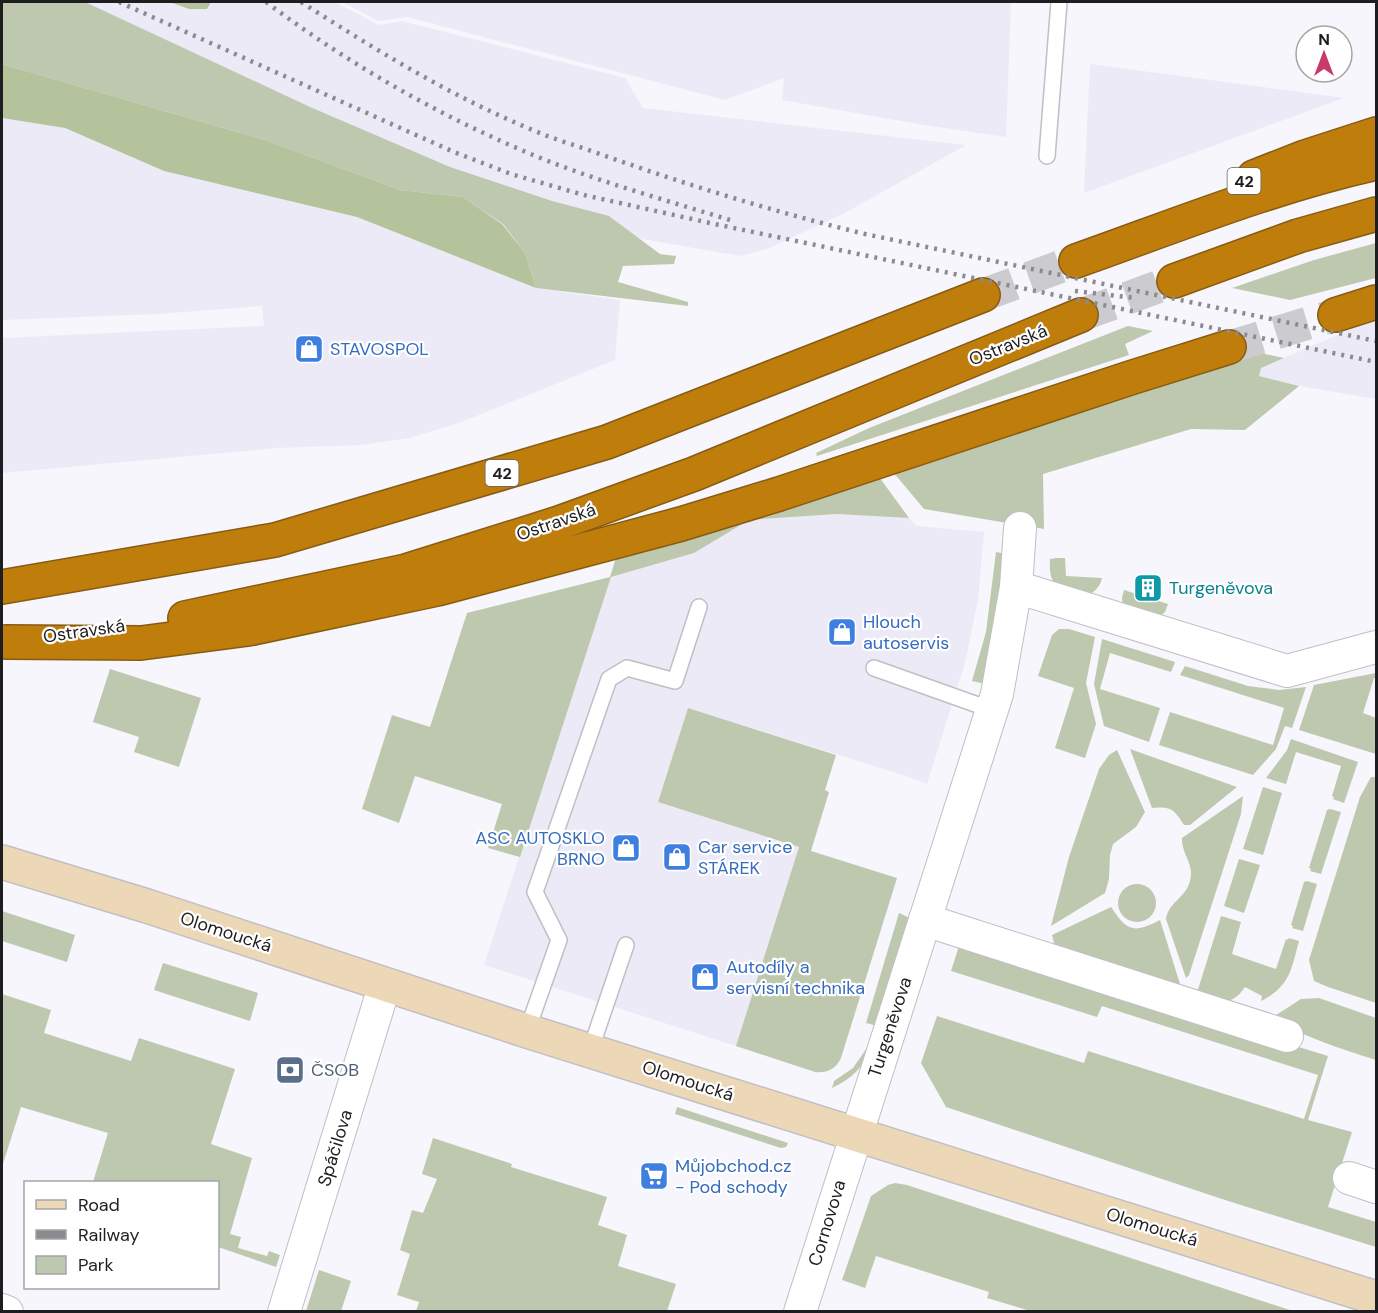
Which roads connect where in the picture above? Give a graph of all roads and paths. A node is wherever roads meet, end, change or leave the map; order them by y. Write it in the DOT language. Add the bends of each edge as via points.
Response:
graph roads {
  1 [pos="1059,2"];
  2 [pos="1377,134"];
  3 [pos="1047,156"];
  4 [pos="1377,163"];
  5 [pos="1377,214"];
  6 [pos="1119,246"];
  7 [pos="1076,261"];
  8 [pos="1174,281"];
  9 [pos="983,295"];
  10 [pos="1377,302"];
  11 [pos="1081,315"];
  12 [pos="1335,315"];
  13 [pos="1229,347"];
  14 [pos="1020,528"];
  15 [pos="2,587"];
  16 [pos="1016,587"];
  17 [pos="699,607"];
  18 [pos="4,642"];
  19 [pos="1377,647"];
  20 [pos="874,668"];
  21 [pos="992,710"];
  22 [pos="2,862"];
  23 [pos="925,920"];
  24 [pos="626,945"];
  25 [pos="385,984"];
  26 [pos="527,1031"];
  27 [pos="1287,1036"];
  28 [pos="590,1051"];
  29 [pos="856,1134"];
  30 [pos="1377,1298"];
  31 [pos="2,1310"];
  32 [pos="7,1311"];
  33 [pos="284,1311"];
  34 [pos="800,1311"];
  1 -- 3 [label="lane"];
  2 -- 6 [label="highway, 42" via="1205,196"];
  4 -- 6 [label="highway, 42" via="1284,187"];
  5 -- 8 [label="highway" via="1298,236"];
  6 -- 7 [label="highway, 42"];
  9 -- 15 [label="highway, 42" via="606,442 275,540"];
  10 -- 12 [label="highway"];
  11 -- 18 [label="highway, Ostravská" via="694,474 559,523 406,571 193,616"];
  13 -- 18 [label="highway" via="681,524 437,589 248,629 141,643"];
  14 -- 16 [label="street, Turgeněvova"];
  16 -- 19 [label="street" via="1287,671"];
  16 -- 21 [label="street, Turgeněvova"];
  17 -- 26 [label="lane" via="675,681 627,668 609,679 535,892 559,940"];
  20 -- 21 [label="lane"];
  21 -- 23 [label="street, Turgeněvova"];
  22 -- 25 [label="main road, Olomoucká"];
  23 -- 27 [label="street"];
  23 -- 29 [label="street, Turgeněvova"];
  24 -- 28 [label="lane"];
  25 -- 26 [label="main road, Olomoucká"];
  25 -- 33 [label="street, Spáčilova"];
  26 -- 28 [label="main road, Olomoucká"];
  28 -- 29 [label="main road, Olomoucká"];
  29 -- 30 [label="main road, Olomoucká"];
  29 -- 34 [label="street, Cornovova"];
  31 -- 32 [label="street"];
}
